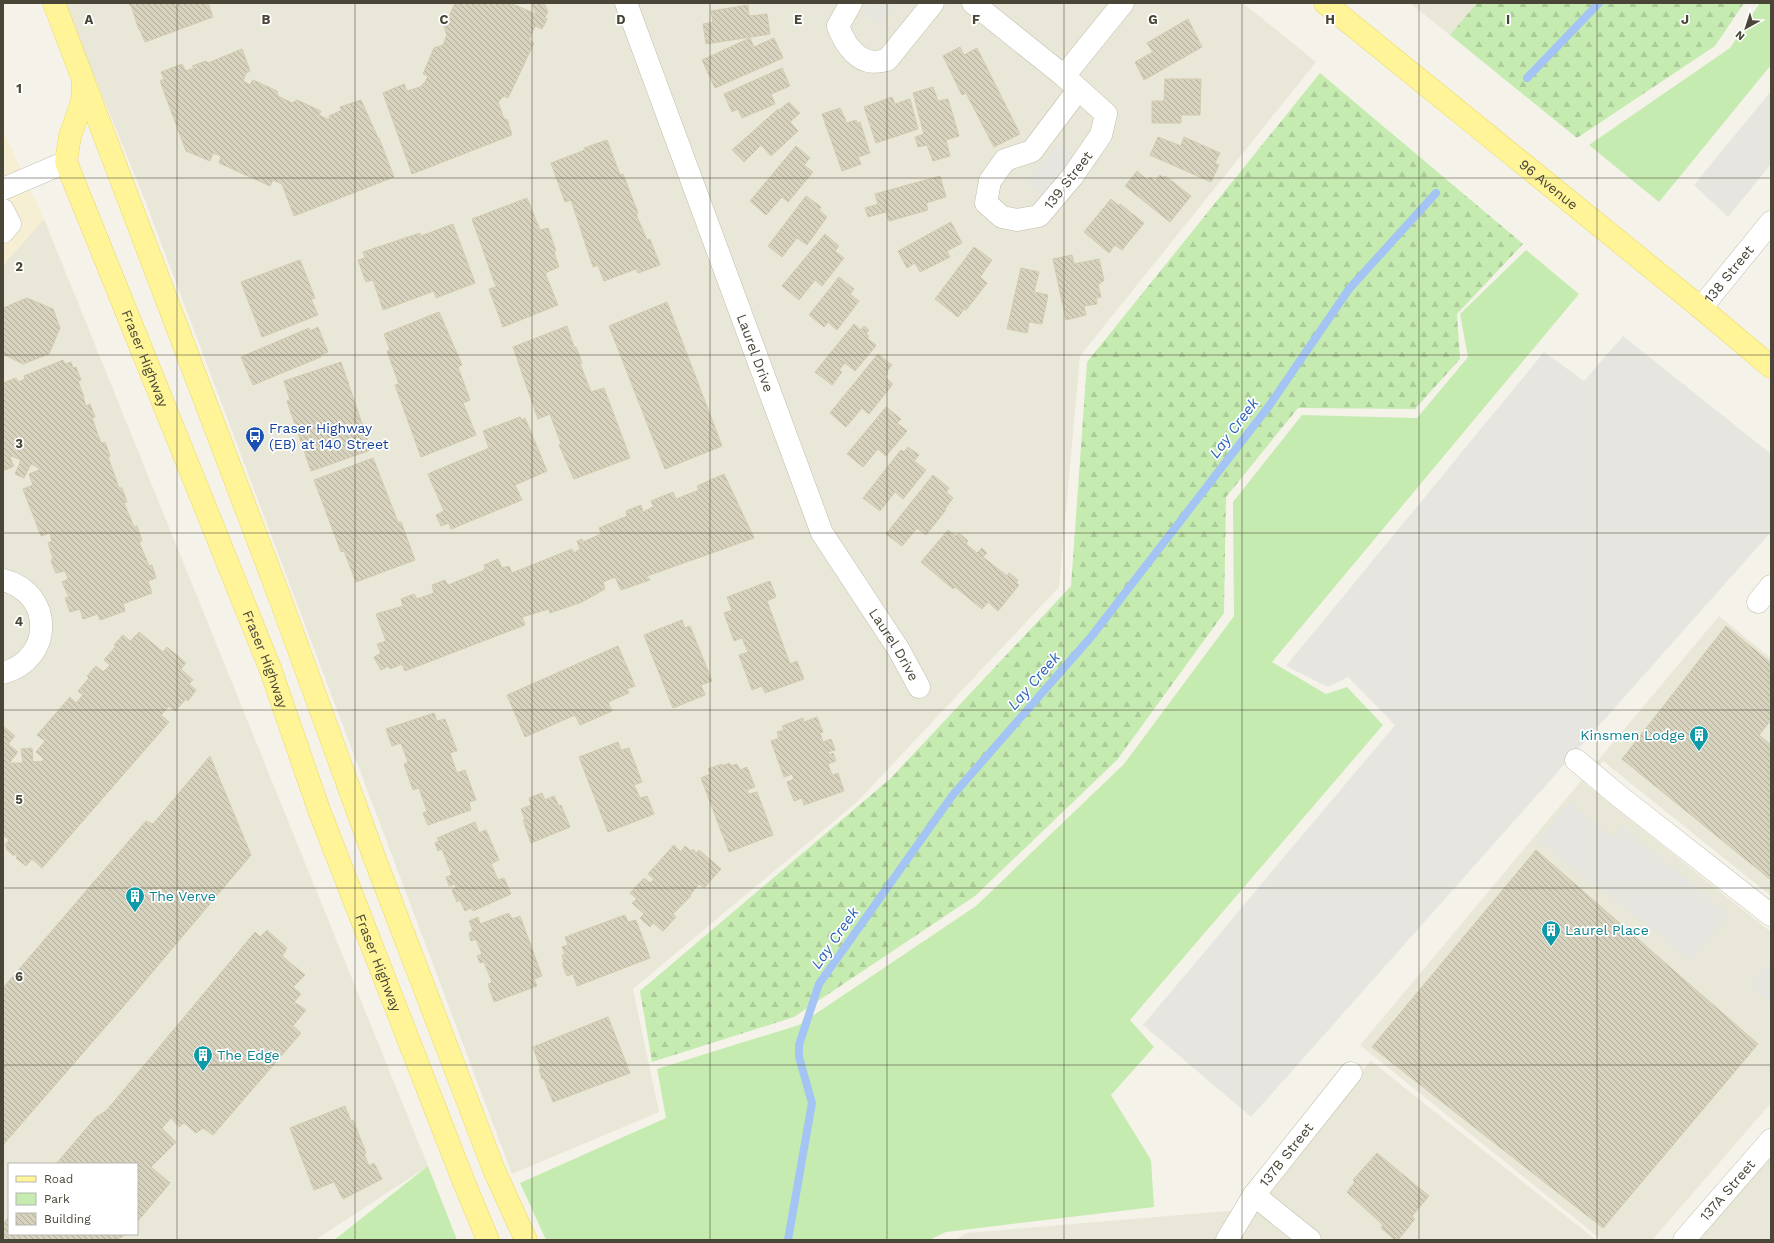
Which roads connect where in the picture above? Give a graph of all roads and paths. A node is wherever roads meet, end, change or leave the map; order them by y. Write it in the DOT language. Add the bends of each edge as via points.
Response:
graph roads {
  1 [pos="54,3"];
  2 [pos="626,3"];
  3 [pos="851,3"];
  4 [pos="933,3"];
  5 [pos="973,3"];
  6 [pos="1123,3"];
  7 [pos="1325,3"];
  8 [pos="83,77"];
  9 [pos="1071,83"];
  10 [pos="66,162"];
  11 [pos="3,189"];
  12 [pos="3,210"];
  13 [pos="1771,222"];
  14 [pos="3,232"];
  15 [pos="1701,308"];
  16 [pos="1771,368"];
  17 [pos="3,580"];
  18 [pos="3,673"];
  19 [pos="919,687"];
  20 [pos="1576,760"];
  21 [pos="1771,915"];
  22 [pos="1351,1073"];
  23 [pos="1771,1140"];
  24 [pos="1254,1195"];
  25 [pos="488,1240"];
  26 [pos="526,1240"];
  27 [pos="1228,1240"];
  28 [pos="1310,1240"];
  29 [pos="1684,1240"];
  1 -- 8 [label="main road"];
  2 -- 19 [label="street, Laurel Drive" via="822,533 899,650"];
  3 -- 4 [label="street" via="838,26 840,34 848,47 858,55 868,61 878,62 887,60"];
  5 -- 9 [label="street, 139 Street"];
  6 -- 9 [label="street, 139 Street"];
  7 -- 15 [label="main road, 96 Avenue"];
  8 -- 10 [label="main road" via="82,102 70,136"];
  8 -- 26 [label="main road" via="281,601 376,862 499,1182"];
  9 -- 9 [label="street, 139 Street" via="1032,151 1005,160 990,181 986,203 1002,217 1017,220 1039,216 1101,135 1106,114"];
  10 -- 11 [label="street"];
  10 -- 25 [label="main road, Fraser Highway" via="270,668 319,810"];
  12 -- 14 [label="street" via="10,224"];
  13 -- 15 [label="street, 138 Street"];
  15 -- 16 [label="main road, 96 Avenue"];
  17 -- 18 [label="street" via="13,582 27,591 42,618 41,634 36,649 27,661 14,670"];
  20 -- 21 [label="street"];
  22 -- 24 [label="street, 137B Street"];
  23 -- 29 [label="street, 137A Street"];
  24 -- 27 [label="street, 137B Street"];
  24 -- 28 [label="street"];
}
